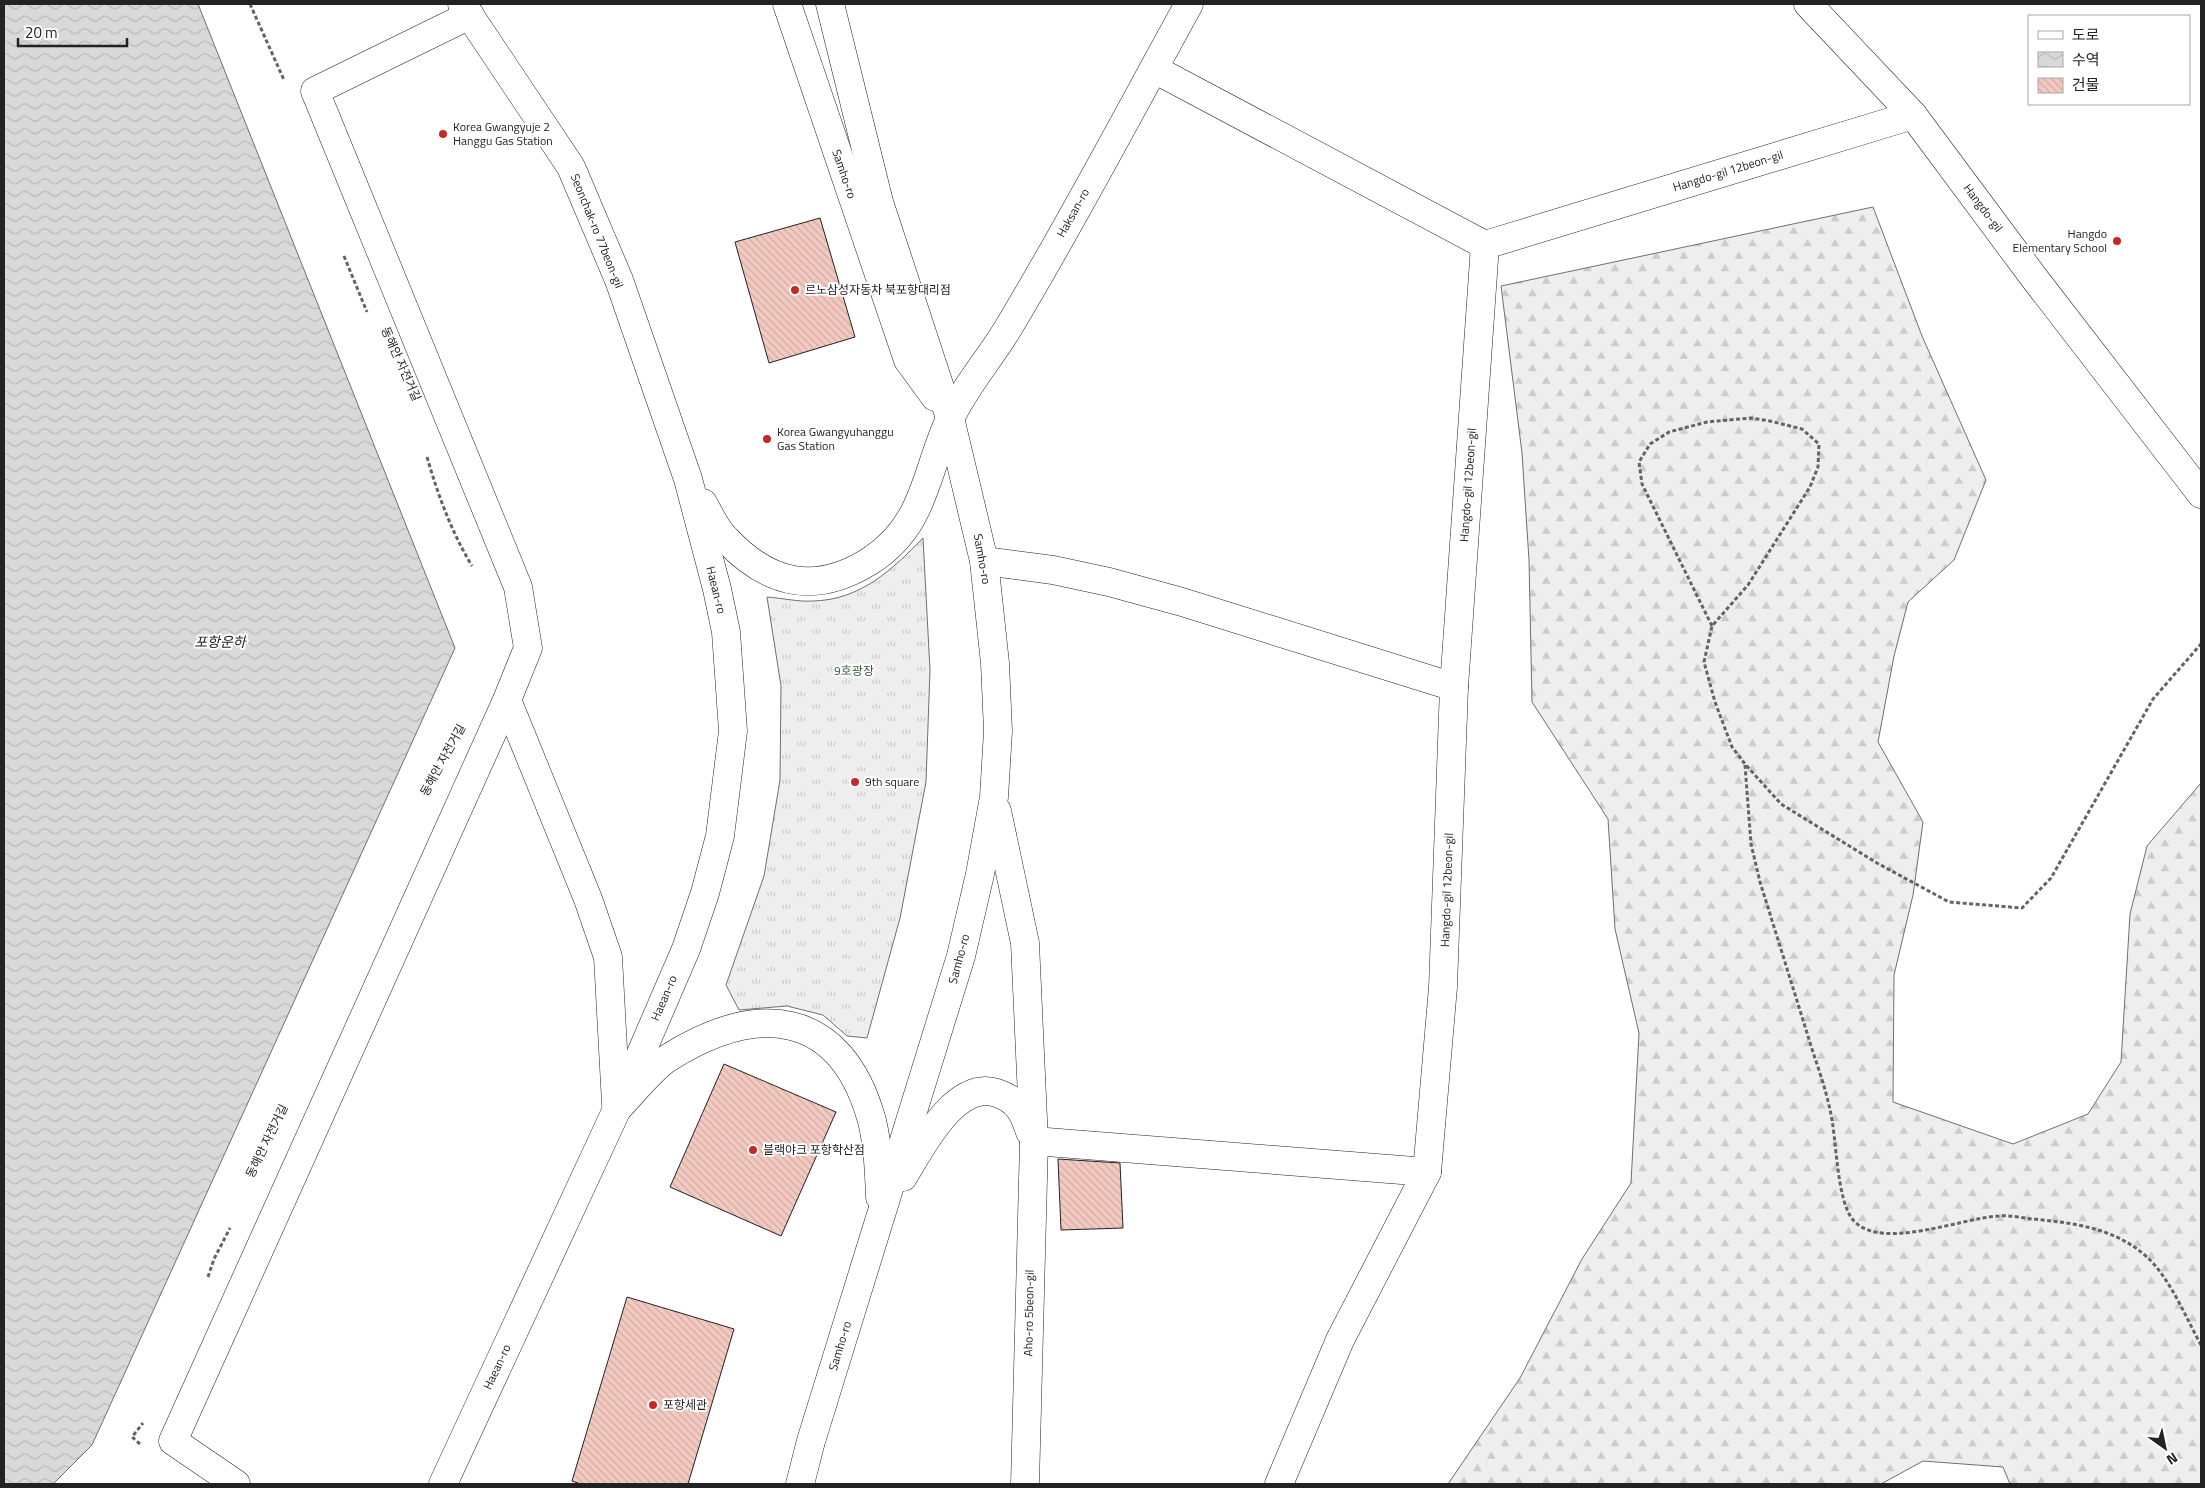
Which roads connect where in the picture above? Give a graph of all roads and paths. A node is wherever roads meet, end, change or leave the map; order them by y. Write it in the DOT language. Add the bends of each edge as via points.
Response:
graph roads {
  1 [pos="250,4"];
  2 [pos="788,4"];
  3 [pos="830,4"];
  4 [pos="1189,4"];
  5 [pos="1808,4"];
  6 [pos="466,10"];
  7 [pos="1154,68"];
  8 [pos="287,88"];
  9 [pos="1913,115"];
  10 [pos="1485,245"];
  11 [pos="343,249"];
  12 [pos="370,317"];
  13 [pos="950,418"];
  14 [pos="425,450"];
  15 [pos="688,479"];
  16 [pos="2201,494"];
  17 [pos="984,560"];
  18 [pos="476,574"];
  19 [pos="1712,626"];
  20 [pos="2201,644"];
  21 [pos="1454,687"];
  22 [pos="507,700"];
  23 [pos="1745,764"];
  24 [pos="994,797"];
  25 [pos="617,1109"];
  26 [pos="1034,1141"];
  27 [pos="1427,1172"];
  28 [pos="881,1215"];
  29 [pos="232,1225"];
  30 [pos="205,1286"];
  31 [pos="2201,1345"];
  32 [pos="148,1416"];
  33 [pos="144,1447"];
  34 [pos="236,1484"];
  35 [pos="443,1484"];
  36 [pos="800,1484"];
  37 [pos="1025,1484"];
  38 [pos="1279,1484"];
  1 -- 8 [label="path"];
  2 -- 13 [label="street, Samho-ro" via="908,360"];
  3 -- 13 [label="street, Samho-ro" via="879,202"];
  4 -- 7 [label="street, Haksan-ro"];
  5 -- 9 [label="street, Hangdo-gil"];
  6 -- 15 [label="street, Seonchak-ro 77beon-gil" via="571,167 619,280"];
  6 -- 22 [label="street" via="315,91 518,587 528,648"];
  7 -- 10 [label="street"];
  7 -- 13 [label="street, Haksan-ro" via="1010,326"];
  9 -- 10 [label="street, Hangdo-gil 12beon-gil"];
  9 -- 16 [label="street, Hangdo-gil"];
  10 -- 21 [label="street, Hangdo-gil 12beon-gil"];
  11 -- 12 [label="path, 동해안 자전거길" via="347,267"];
  13 -- 15 [label="street, Haksan-ro" via="917,511 896,538 871,560 837,578 805,583 779,578 754,564 724,538"];
  13 -- 17 [label="street, Samho-ro"];
  14 -- 18 [label="path" via="440,504"];
  15 -- 25 [label="street, Haean-ro" via="726,632 733,731 729,781 720,836 686,949"];
  17 -- 21 [label="street" via="1053,570 1127,587"];
  17 -- 24 [label="street, Samho-ro" via="998,721"];
  19 -- 19 [label="path" via="1748,584 1810,487 1818,467 1819,444 1802,429 1751,418 1707,422 1669,432 1650,444 1639,462 1642,484"];
  19 -- 23 [label="path" via="1704,662 1708,682 1732,747"];
  20 -- 23 [label="path" via="2153,699 2052,878 2022,908 1949,902 1877,863 1781,804"];
  21 -- 27 [label="street, Hangdo-gil 12beon-gil" via="1443,988"];
  22 -- 25 [label="street" via="588,899 608,957"];
  22 -- 34 [label="street" via="174,1440"];
  23 -- 31 [label="path" via="1751,844 1760,882 1830,1110 1843,1197 1853,1220 1868,1232 1886,1235 2001,1216 2058,1222 2109,1233 2131,1243 2148,1258 2161,1274"];
  24 -- 26 [label="street, Aho-ro 5beon-gil" via="1025,943"];
  24 -- 28 [label="street, Samho-ro" via="961,956"];
  25 -- 28 [label="street" via="666,1059 710,1037 744,1025 780,1023 805,1029 828,1042 863,1094 878,1153"];
  25 -- 35 [label="street, Haean-ro"];
  26 -- 27 [label="street"];
  26 -- 28 [label="street" via="1023,1111 1008,1096 991,1091 972,1094 955,1104 939,1121"];
  26 -- 37 [label="street, Aho-ro 5beon-gil"];
  27 -- 38 [label="street" via="1340,1340"];
  28 -- 36 [label="street, Samho-ro"];
  29 -- 30 [label="path" via="214,1259"];
  32 -- 33 [label="path" via="132,1437"];
}
